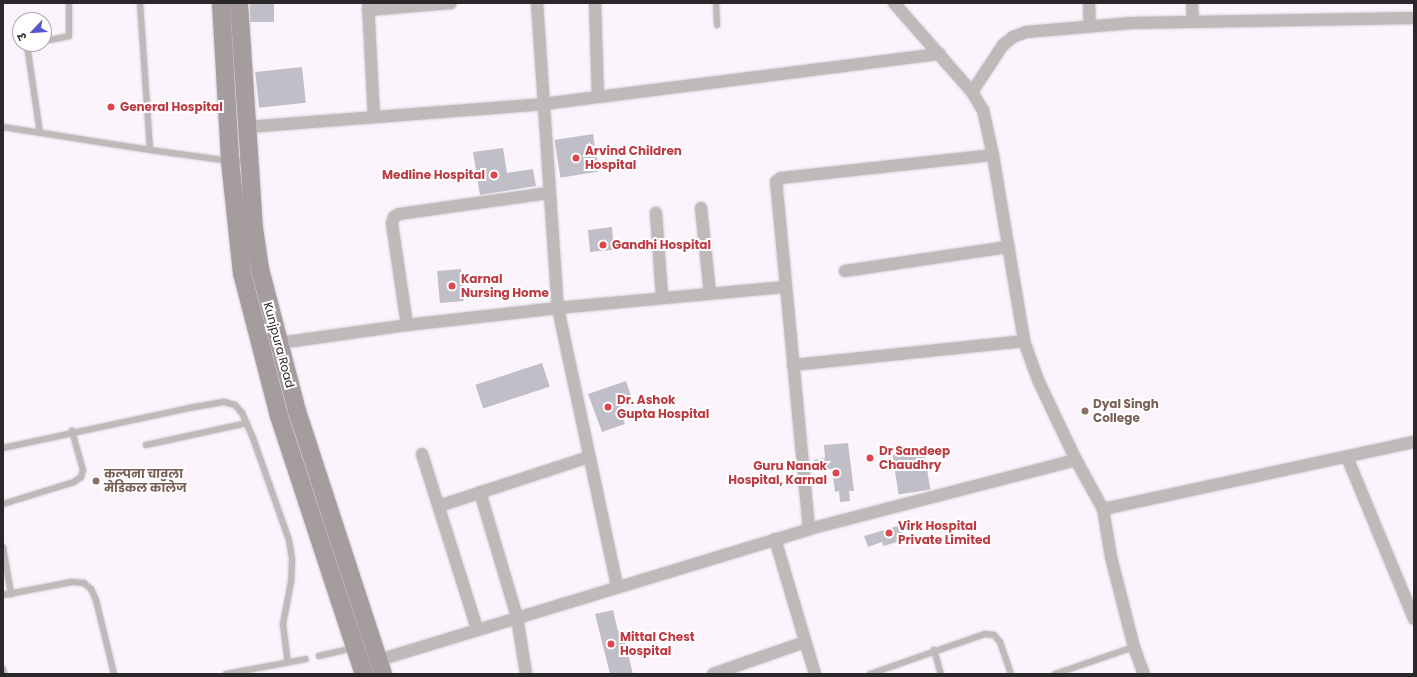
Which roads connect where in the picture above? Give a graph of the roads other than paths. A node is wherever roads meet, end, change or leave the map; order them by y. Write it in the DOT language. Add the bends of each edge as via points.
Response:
graph roads {
  1 [pos="69,3"];
  2 [pos="140,3"];
  3 [pos="221,3"];
  4 [pos="239,3"];
  5 [pos="447,3"];
  6 [pos="451,3"];
  7 [pos="537,3"];
  8 [pos="595,3"];
  9 [pos="716,3"];
  10 [pos="894,3"];
  11 [pos="1089,3"];
  12 [pos="1192,3"];
  13 [pos="368,6"];
  14 [pos="1414,18"];
  15 [pos="1193,21"];
  16 [pos="717,25"];
  17 [pos="1090,26"];
  18 [pos="52,39"];
  19 [pos="28,52"];
  20 [pos="940,54"];
  21 [pos="972,92"];
  22 [pos="598,97"];
  23 [pos="543,104"];
  24 [pos="374,116"];
  25 [pos="3,127"];
  26 [pos="246,127"];
  27 [pos="40,133"];
  28 [pos="150,150"];
  29 [pos="993,155"];
  30 [pos="230,161"];
  31 [pos="249,161"];
  32 [pos="548,193"];
  33 [pos="701,208"];
  34 [pos="656,213"];
  35 [pos="1008,247"];
  36 [pos="844,271"];
  37 [pos="785,287"];
  38 [pos="710,293"];
  39 [pos="662,298"];
  40 [pos="558,308"];
  41 [pos="407,325"];
  42 [pos="1024,341"];
  43 [pos="278,343"];
  44 [pos="260,347"];
  45 [pos="793,366"];
  46 [pos="247,423"];
  47 [pos="72,431"];
  48 [pos="1414,442"];
  49 [pos="146,445"];
  50 [pos="3,448"];
  51 [pos="422,454"];
  52 [pos="589,457"];
  53 [pos="1347,457"];
  54 [pos="1076,460"];
  55 [pos="480,492"];
  56 [pos="3,504"];
  57 [pos="439,506"];
  58 [pos="1103,509"];
  59 [pos="809,529"];
  60 [pos="775,539"];
  61 [pos="3,547"];
  62 [pos="617,586"];
  63 [pos="11,594"];
  64 [pos="3,595"];
  65 [pos="517,617"];
  66 [pos="1414,619"];
  67 [pos="476,628"];
  68 [pos="805,642"];
  69 [pos="1134,647"];
  70 [pos="934,650"];
  71 [pos="369,653"];
  72 [pos="319,656"];
  73 [pos="306,659"];
  74 [pos="288,662"];
  75 [pos="3,669"];
  76 [pos="719,673"];
  77 [pos="4,674"];
  78 [pos="114,674"];
  79 [pos="226,674"];
  80 [pos="364,674"];
  81 [pos="526,674"];
  82 [pos="815,674"];
  83 [pos="870,674"];
  84 [pos="941,674"];
  85 [pos="1011,674"];
  86 [pos="1055,674"];
  87 [pos="1144,674"];
  1 -- 18 [label="lane" via="70,36"];
  2 -- 28 [label="lane"];
  3 -- 30 [label="street, Kunjpura Road"];
  4 -- 26 [label="street, Kunjpura Road"];
  5 -- 6 [label="street"];
  5 -- 13 [label="street"];
  7 -- 23 [label="street"];
  8 -- 22 [label="street"];
  9 -- 16 [label="lane"];
  10 -- 20 [label="street"];
  11 -- 17 [label="street"];
  12 -- 15 [label="street"];
  13 -- 24 [label="street"];
  14 -- 15 [label="street"];
  15 -- 17 [label="street"];
  17 -- 21 [label="street" via="1026,32 1013,37 1003,45"];
  19 -- 27 [label="lane"];
  20 -- 21 [label="street"];
  20 -- 22 [label="street"];
  21 -- 29 [label="street" via="983,110"];
  22 -- 23 [label="street"];
  23 -- 24 [label="street"];
  23 -- 32 [label="street"];
  24 -- 26 [label="street"];
  25 -- 27 [label="lane"];
  26 -- 31 [label="street, Kunjpura Road"];
  27 -- 28 [label="lane"];
  28 -- 30 [label="lane"];
  29 -- 35 [label="street"];
  29 -- 37 [label="street" via="781,178 776,182 775,188"];
  30 -- 31 [label="lane"];
  30 -- 44 [label="street, Kunjpura Road" via="242,273"];
  31 -- 43 [label="street, Kunjpura Road" via="260,269"];
  32 -- 40 [label="street"];
  32 -- 41 [label="street" via="399,214 394,217 392,223"];
  33 -- 38 [label="street"];
  34 -- 39 [label="street"];
  35 -- 36 [label="street"];
  35 -- 42 [label="street"];
  37 -- 38 [label="street"];
  37 -- 45 [label="street"];
  38 -- 39 [label="street"];
  39 -- 40 [label="street"];
  40 -- 41 [label="street"];
  40 -- 52 [label="street"];
  41 -- 43 [label="street"];
  42 -- 45 [label="street"];
  42 -- 54 [label="street" via="1038,380"];
  43 -- 44 [label="street"];
  43 -- 71 [label="street, Kunjpura Road"];
  44 -- 71 [label="street, Kunjpura Road" via="279,416"];
  45 -- 59 [label="street"];
  46 -- 47 [label="lane" via="235,405 224,402"];
  46 -- 49 [label="lane"];
  46 -- 74 [label="lane" via="289,540 292,559 291,582 282,624"];
  47 -- 50 [label="lane"];
  47 -- 56 [label="lane" via="83,470 81,477 74,482"];
  48 -- 53 [label="street"];
  51 -- 57 [label="street"];
  52 -- 55 [label="street"];
  52 -- 62 [label="street"];
  53 -- 58 [label="street"];
  53 -- 66 [label="street"];
  54 -- 58 [label="street"];
  54 -- 59 [label="street"];
  55 -- 57 [label="street"];
  55 -- 65 [label="street"];
  57 -- 67 [label="street"];
  58 -- 69 [label="street" via="1111,557"];
  59 -- 60 [label="street"];
  60 -- 62 [label="street"];
  60 -- 68 [label="street"];
  61 -- 63 [label="lane"];
  62 -- 65 [label="street"];
  63 -- 64 [label="lane"];
  63 -- 78 [label="lane" via="72,582 84,583 91,589 96,600"];
  65 -- 67 [label="street"];
  65 -- 81 [label="street"];
  67 -- 71 [label="street"];
  68 -- 76 [label="street"];
  68 -- 82 [label="street"];
  69 -- 86 [label="lane"];
  69 -- 87 [label="street"];
  70 -- 83 [label="lane"];
  70 -- 84 [label="lane"];
  70 -- 85 [label="lane" via="985,634 994,635 1000,642"];
  71 -- 72 [label="lane"];
  71 -- 80 [label="street, Kunjpura Road"];
  73 -- 74 [label="lane"];
  74 -- 79 [label="lane"];
  75 -- 77 [label="lane"];
}
